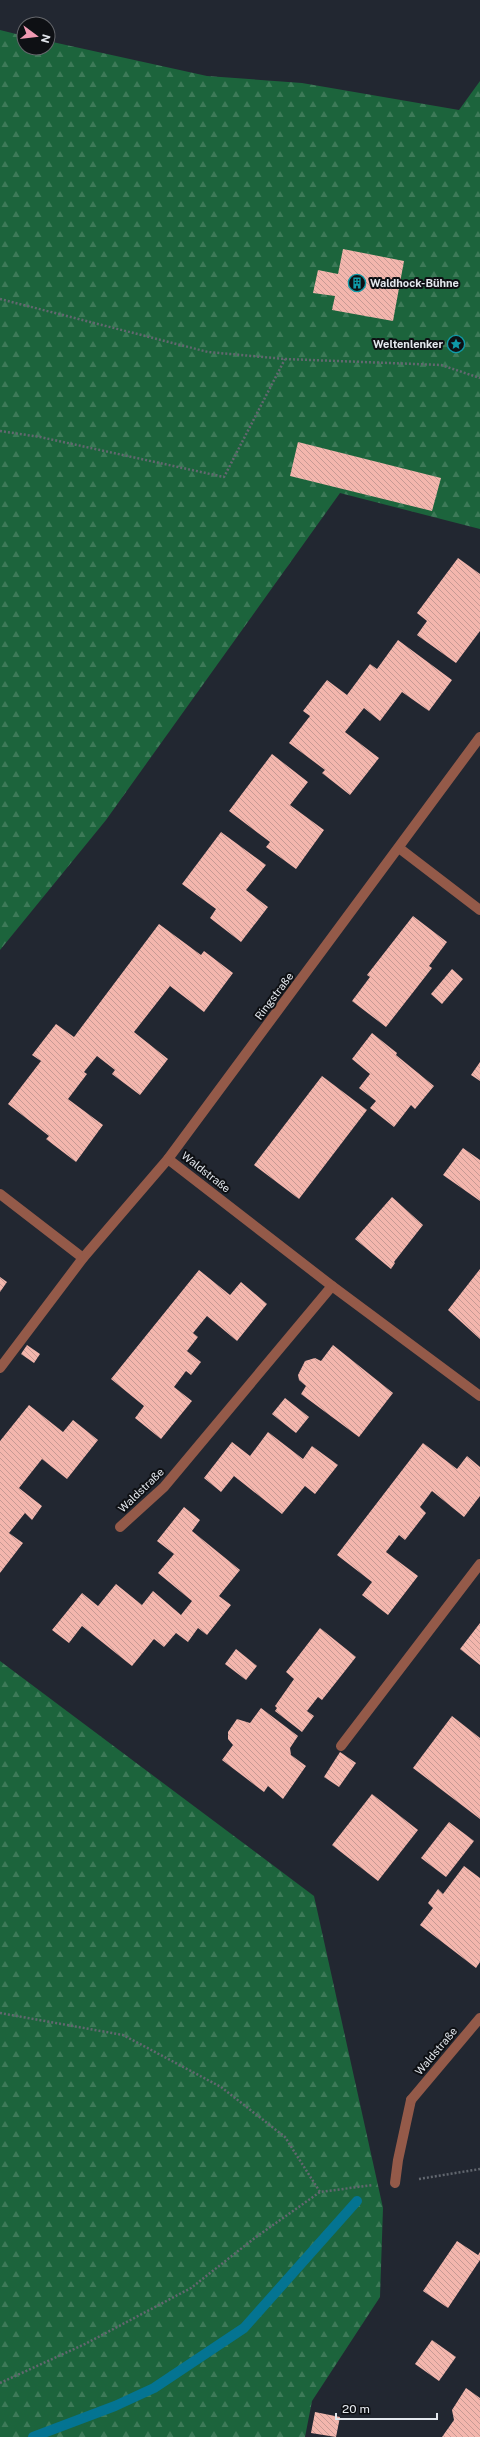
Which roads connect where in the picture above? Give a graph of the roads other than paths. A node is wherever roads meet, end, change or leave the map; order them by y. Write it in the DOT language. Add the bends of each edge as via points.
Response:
graph roads {
  1 [pos="480,737"];
  2 [pos="399,848"];
  3 [pos="480,910"];
  4 [pos="168,1158"];
  5 [pos="0,1194"];
  6 [pos="83,1258"];
  7 [pos="332,1286"];
  8 [pos="0,1368"];
  9 [pos="480,1396"];
  10 [pos="120,1527"];
  11 [pos="480,1564"];
  12 [pos="341,1746"];
  13 [pos="480,2018"];
  14 [pos="395,2183"];
  1 -- 2 [label="street, Ringstraße"];
  2 -- 3 [label="street"];
  2 -- 4 [label="street, Ringstraße"];
  4 -- 6 [label="street, Waldstraße"];
  4 -- 7 [label="street, Waldstraße"];
  5 -- 6 [label="street"];
  6 -- 8 [label="street, Waldstraße"];
  7 -- 9 [label="street, Waldstraße"];
  7 -- 10 [label="street, Waldstraße" via="164,1487"];
  11 -- 12 [label="street"];
  13 -- 14 [label="street, Waldstraße" via="411,2100"];
}
